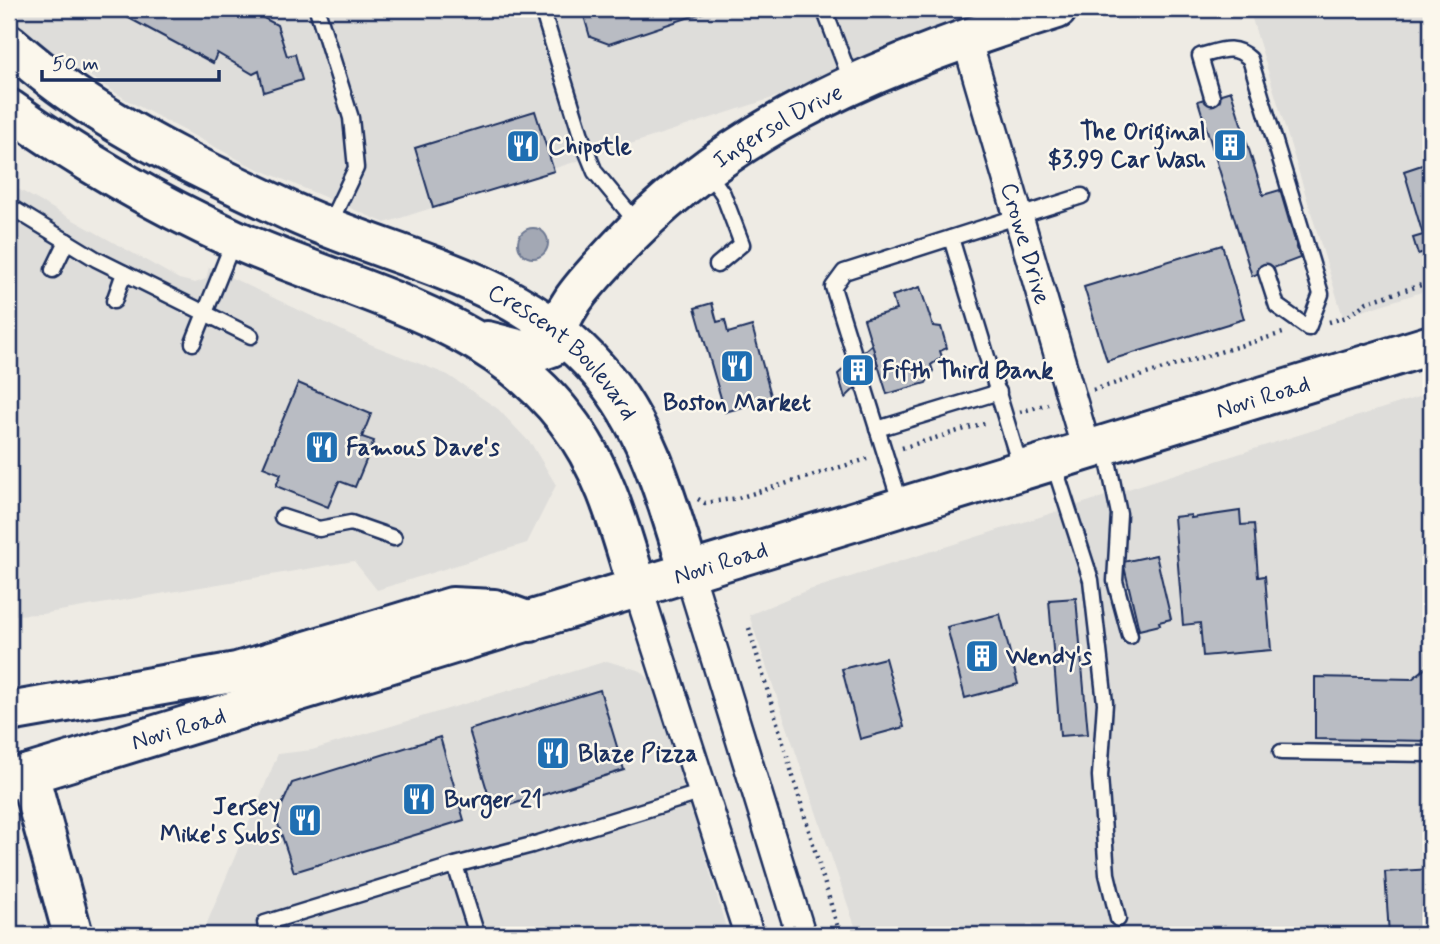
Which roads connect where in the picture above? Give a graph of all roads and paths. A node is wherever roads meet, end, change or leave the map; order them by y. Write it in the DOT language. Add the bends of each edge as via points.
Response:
graph roads {
  1 [pos="317,9"];
  2 [pos="542,9"];
  3 [pos="824,9"];
  4 [pos="1057,9"];
  5 [pos="967,37"];
  6 [pos="9,44"];
  7 [pos="852,83"];
  8 [pos="73,95"];
  9 [pos="1212,97"];
  10 [pos="22,118"];
  11 [pos="153,143"];
  12 [pos="705,169"];
  13 [pos="110,175"];
  14 [pos="1082,196"];
  15 [pos="9,206"];
  16 [pos="1019,218"];
  17 [pos="329,225"];
  18 [pos="639,226"];
  19 [pos="951,238"];
  20 [pos="234,239"];
  21 [pos="67,241"];
  22 [pos="717,265"];
  23 [pos="53,270"];
  24 [pos="1266,272"];
  25 [pos="124,273"];
  26 [pos="114,300"];
  27 [pos="204,312"];
  28 [pos="557,328"];
  29 [pos="251,336"];
  30 [pos="478,341"];
  31 [pos="193,344"];
  32 [pos="1431,345"];
  33 [pos="999,393"];
  34 [pos="877,429"];
  35 [pos="1066,457"];
  36 [pos="901,507"];
  37 [pos="282,517"];
  38 [pos="394,538"];
  39 [pos="689,572"];
  40 [pos="638,589"];
  41 [pos="530,622"];
  42 [pos="749,628"];
  43 [pos="1130,636"];
  44 [pos="9,712"];
  45 [pos="1280,752"];
  46 [pos="1431,754"];
  47 [pos="19,777"];
  48 [pos="702,792"];
  49 [pos="455,864"];
  50 [pos="1118,919"];
  51 [pos="74,935"];
  52 [pos="269,935"];
  53 [pos="477,935"];
  54 [pos="749,935"];
  55 [pos="801,935"];
  56 [pos="840,935"];
  1 -- 17 [label="lane" via="351,118 356,168"];
  2 -- 18 [label="lane" via="595,172"];
  3 -- 7 [label="lane"];
  4 -- 5 [label="main road, Ingersol Drive"];
  5 -- 7 [label="main road, Ingersol Drive"];
  5 -- 16 [label="street, Crowe Drive"];
  6 -- 8 [label="main road, Crescent Boulevard"];
  7 -- 12 [label="main road, Ingersol Drive" via="772,124"];
  8 -- 10 [label="main road" via="72,111 61,120"];
  8 -- 11 [label="main road, Crescent Boulevard"];
  9 -- 24 [label="lane" via="1200,56 1240,50 1250,59 1321,294 1308,328 1277,306"];
  10 -- 13 [label="main road, Crescent Boulevard"];
  11 -- 13 [label="main road" via="124,140 111,150"];
  11 -- 17 [label="main road, Crescent Boulevard" via="296,214"];
  12 -- 18 [label="main road, Ingersol Drive"];
  12 -- 22 [label="lane" via="723,194 742,244"];
  13 -- 20 [label="main road, Crescent Boulevard"];
  14 -- 16 [label="lane"];
  15 -- 21 [label="lane"];
  16 -- 19 [label="lane"];
  16 -- 35 [label="street, Crowe Drive"];
  17 -- 28 [label="main road, Crescent Boulevard" via="485,285"];
  18 -- 28 [label="main road, Ingersol Drive" via="569,301"];
  19 -- 33 [label="lane"];
  19 -- 34 [label="lane" via="844,272 833,287"];
  20 -- 27 [label="lane"];
  20 -- 30 [label="main road, Crescent Boulevard"];
  21 -- 23 [label="lane"];
  21 -- 25 [label="lane"];
  25 -- 26 [label="lane"];
  25 -- 27 [label="lane"];
  27 -- 29 [label="lane"];
  27 -- 31 [label="lane"];
  28 -- 30 [label="main road, Ingersol Drive" via="551,347 534,353"];
  28 -- 39 [label="main road, Crescent Boulevard" via="598,370 641,432"];
  30 -- 40 [label="main road, Crescent Boulevard" via="533,381 585,445 606,487"];
  32 -- 35 [label="main road, Novi Road"];
  33 -- 34 [label="lane"];
  33 -- 35 [label="lane"];
  34 -- 36 [label="lane"];
  35 -- 36 [label="main road, Novi Road"];
  35 -- 43 [label="lane" via="1119,514 1115,581"];
  35 -- 50 [label="lane" via="1091,580 1105,703 1100,776 1107,874"];
  36 -- 39 [label="main road, Novi Road"];
  37 -- 38 [label="lane" via="319,529 351,523"];
  39 -- 40 [label="main road, Novi Road"];
  39 -- 55 [label="street, Crescent Boulevard"];
  40 -- 41 [label="main road, Novi Road"];
  40 -- 48 [label="street, Crescent Boulevard"];
  41 -- 44 [label="main road" via="494,609 452,607 237,672"];
  41 -- 47 [label="main road, Novi Road"];
  42 -- 56 [label="path"];
  45 -- 46 [label="lane"];
  47 -- 51 [label="main road"];
  48 -- 49 [label="lane"];
  48 -- 54 [label="street, Crescent Boulevard"];
  49 -- 52 [label="lane" via="265,923"];
  49 -- 53 [label="lane"];
}
